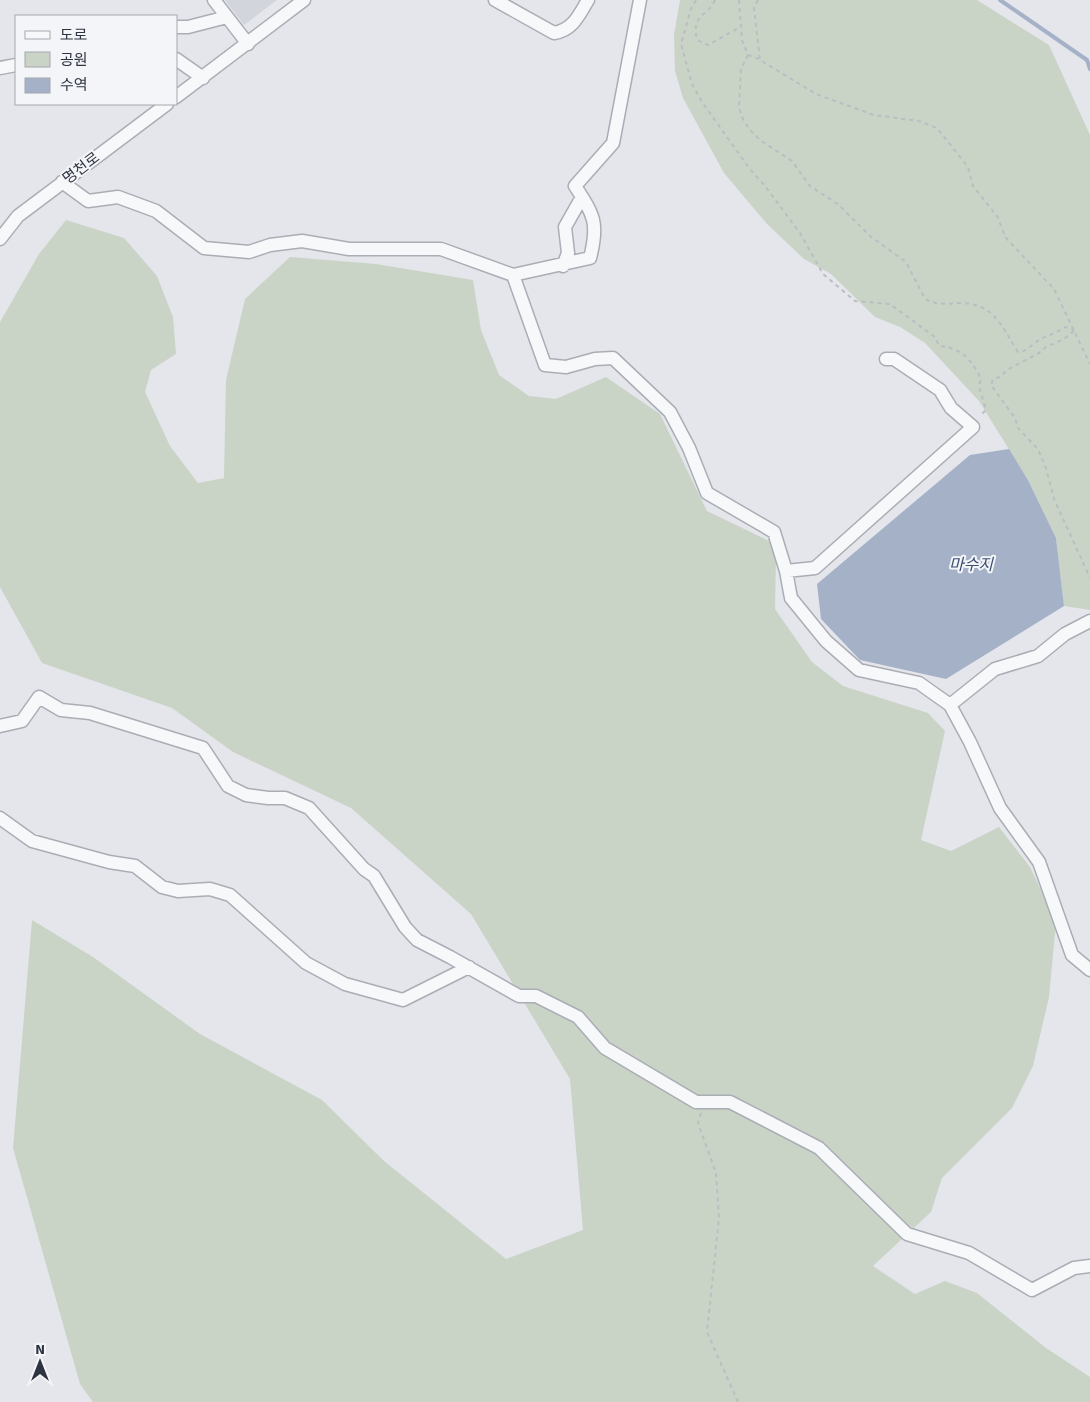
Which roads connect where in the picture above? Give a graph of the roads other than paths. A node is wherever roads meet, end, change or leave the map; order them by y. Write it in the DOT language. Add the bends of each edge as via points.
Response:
graph roads {
  1 [pos="214,0"];
  2 [pos="304,0"];
  3 [pos="495,0"];
  4 [pos="588,0"];
  5 [pos="640,0"];
  6 [pos="227,17"];
  7 [pos="178,27"];
  8 [pos="248,44"];
  9 [pos="178,60"];
  10 [pos="15,65"];
  11 [pos="0,68"];
  12 [pos="203,78"];
  13 [pos="178,96"];
  14 [pos="166,105"];
  15 [pos="62,182"];
  16 [pos="582,198"];
  17 [pos="0,239"];
  18 [pos="563,266"];
  19 [pos="513,275"];
  20 [pos="886,359"];
  21 [pos="786,571"];
  22 [pos="1090,622"];
  23 [pos="950,705"];
  24 [pos="0,726"];
  25 [pos="0,818"];
  26 [pos="469,967"];
  27 [pos="1090,970"];
  28 [pos="1090,1266"];
  1 -- 6 [label="street"];
  2 -- 8 [label="street"];
  3 -- 4 [label="street" via="554,33 564,32 570,27"];
  5 -- 16 [label="street" via="613,143 574,186"];
  6 -- 7 [label="street"];
  6 -- 8 [label="street"];
  8 -- 12 [label="street"];
  9 -- 12 [label="street"];
  10 -- 11 [label="street"];
  12 -- 13 [label="street"];
  14 -- 15 [label="street, 명천로"];
  15 -- 17 [label="street, 명천로" via="18,216"];
  15 -- 19 [label="street" via="88,201 118,197 156,211 204,248 249,252 302,240 349,249 441,249"];
  16 -- 18 [label="street" via="565,227 568,253"];
  16 -- 18 [label="street" via="593,213 595,240 590,258"];
  18 -- 19 [label="street"];
  19 -- 21 [label="street" via="545,365 566,367 595,358 612,358 670,412 707,493 774,532"];
  20 -- 21 [label="street" via="894,359 940,390 951,408 973,427 815,568"];
  21 -- 23 [label="street" via="791,598 826,641 859,670 919,683"];
  22 -- 23 [label="street" via="1065,634 1038,656 995,669"];
  23 -- 27 [label="street" via="1000,808 1039,862 1072,955"];
  24 -- 26 [label="street" via="22,721 39,697 61,710 90,713 202,748 228,786 246,796 285,798 308,808 374,876 405,927 417,940"];
  25 -- 26 [label="street" via="32,841 135,866 162,887 178,891 210,889 230,895 306,963 345,984 403,1000"];
  26 -- 28 [label="street" via="519,996 536,996 578,1017 605,1048 696,1102 730,1102 819,1148 907,1234 969,1253 1032,1290 1074,1268"];
}
